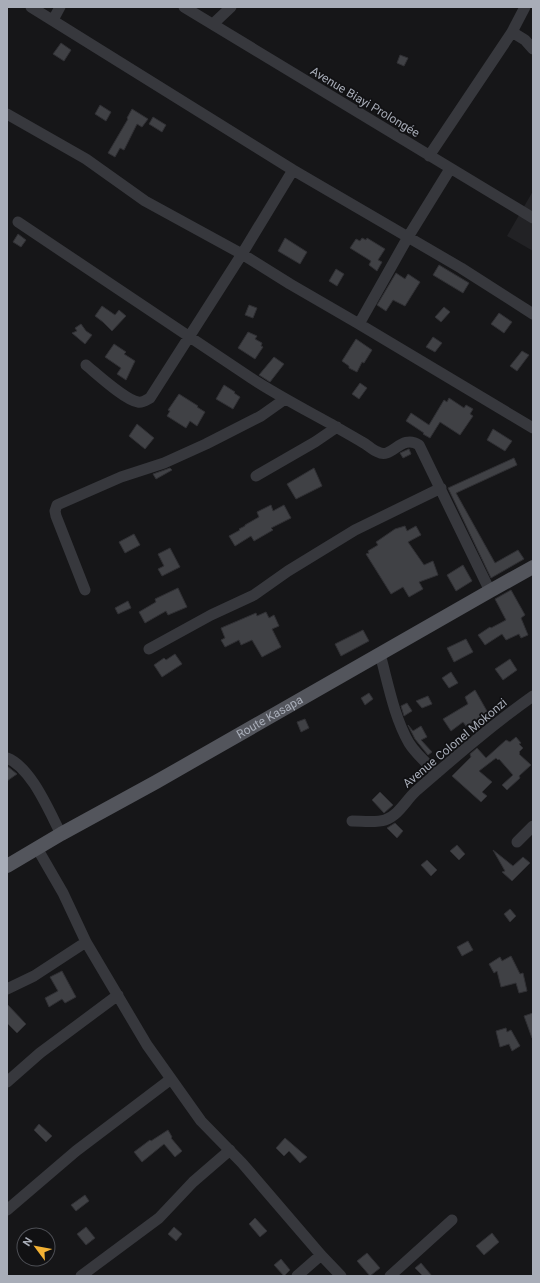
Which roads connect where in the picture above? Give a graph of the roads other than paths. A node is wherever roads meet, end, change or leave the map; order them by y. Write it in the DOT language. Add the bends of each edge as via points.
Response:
graph roads {
  1 [pos="31,7"];
  2 [pos="60,7"];
  3 [pos="184,7"];
  4 [pos="231,7"];
  5 [pos="525,7"];
  6 [pos="53,20"];
  7 [pos="213,24"];
  8 [pos="512,32"];
  9 [pos="533,49"];
  10 [pos="7,114"];
  11 [pos="429,156"];
  12 [pos="450,169"];
  13 [pos="293,170"];
  14 [pos="533,218"];
  15 [pos="18,222"];
  16 [pos="408,237"];
  17 [pos="242,254"];
  18 [pos="533,314"];
  19 [pos="359,324"];
  20 [pos="189,336"];
  21 [pos="86,365"];
  22 [pos="285,399"];
  23 [pos="337,428"];
  24 [pos="533,428"];
  25 [pos="256,476"];
  26 [pos="441,488"];
  27 [pos="533,568"];
  28 [pos="85,590"];
  29 [pos="490,591"];
  30 [pos="149,649"];
  31 [pos="380,654"];
  32 [pos="533,696"];
  33 [pos="7,758"];
  34 [pos="437,773"];
  35 [pos="352,821"];
  36 [pos="533,826"];
  37 [pos="61,834"];
  38 [pos="518,842"];
  39 [pos="37,848"];
  40 [pos="8,863"];
  41 [pos="86,942"];
  42 [pos="7,989"];
  43 [pos="118,996"];
  44 [pos="171,1079"];
  45 [pos="7,1082"];
  46 [pos="230,1150"];
  47 [pos="7,1210"];
  48 [pos="452,1220"];
  49 [pos="321,1255"];
  50 [pos="81,1276"];
  51 [pos="297,1276"];
  52 [pos="341,1276"];
  53 [pos="390,1276"];
  1 -- 6 [label="street"];
  2 -- 6 [label="street"];
  3 -- 7 [label="street, Avenue Biayi Prolongée"];
  4 -- 7 [label="street"];
  5 -- 8 [label="street"];
  6 -- 13 [label="street"];
  7 -- 11 [label="street, Avenue Biayi Prolongée"];
  8 -- 9 [label="street" via="526,40"];
  8 -- 11 [label="street"];
  10 -- 17 [label="street" via="86,160 145,201"];
  11 -- 12 [label="street, Avenue Biayi Prolongée"];
  12 -- 14 [label="street, Avenue Biayi Prolongée"];
  12 -- 16 [label="street"];
  13 -- 16 [label="street"];
  13 -- 17 [label="street"];
  15 -- 20 [label="street"];
  16 -- 18 [label="street"];
  16 -- 19 [label="street"];
  17 -- 19 [label="street"];
  17 -- 20 [label="street"];
  19 -- 24 [label="street"];
  20 -- 21 [label="street" via="157,388 144,402 127,398"];
  20 -- 22 [label="street"];
  22 -- 23 [label="street"];
  22 -- 28 [label="street" via="260,416 206,444 57,505 56,516"];
  23 -- 25 [label="street"];
  23 -- 26 [label="street" via="382,454 407,441 413,441 419,445"];
  26 -- 29 [label="street"];
  26 -- 30 [label="street" via="355,530 254,595"];
  27 -- 29 [label="main road, Route Kasapa"];
  29 -- 31 [label="main road, Route Kasapa"];
  31 -- 34 [label="street" via="398,716 410,743"];
  31 -- 37 [label="main road, Route Kasapa"];
  32 -- 34 [label="street, Avenue Colonel Mokonzi"];
  33 -- 37 [label="street" via="26,772"];
  34 -- 35 [label="street, Avenue Colonel Mokonzi" via="394,815 385,820"];
  36 -- 38 [label="street"];
  37 -- 39 [label="main road, Route Kasapa"];
  39 -- 40 [label="main road, Route Kasapa"];
  39 -- 41 [label="street" via="63,893"];
  41 -- 42 [label="street" via="34,976"];
  41 -- 43 [label="street"];
  43 -- 44 [label="street"];
  43 -- 45 [label="street" via="40,1053"];
  44 -- 46 [label="street" via="201,1121"];
  44 -- 47 [label="street" via="76,1151"];
  46 -- 49 [label="street"];
  46 -- 50 [label="street" via="159,1218"];
  48 -- 53 [label="street"];
  49 -- 51 [label="street"];
  49 -- 52 [label="street"];
}
